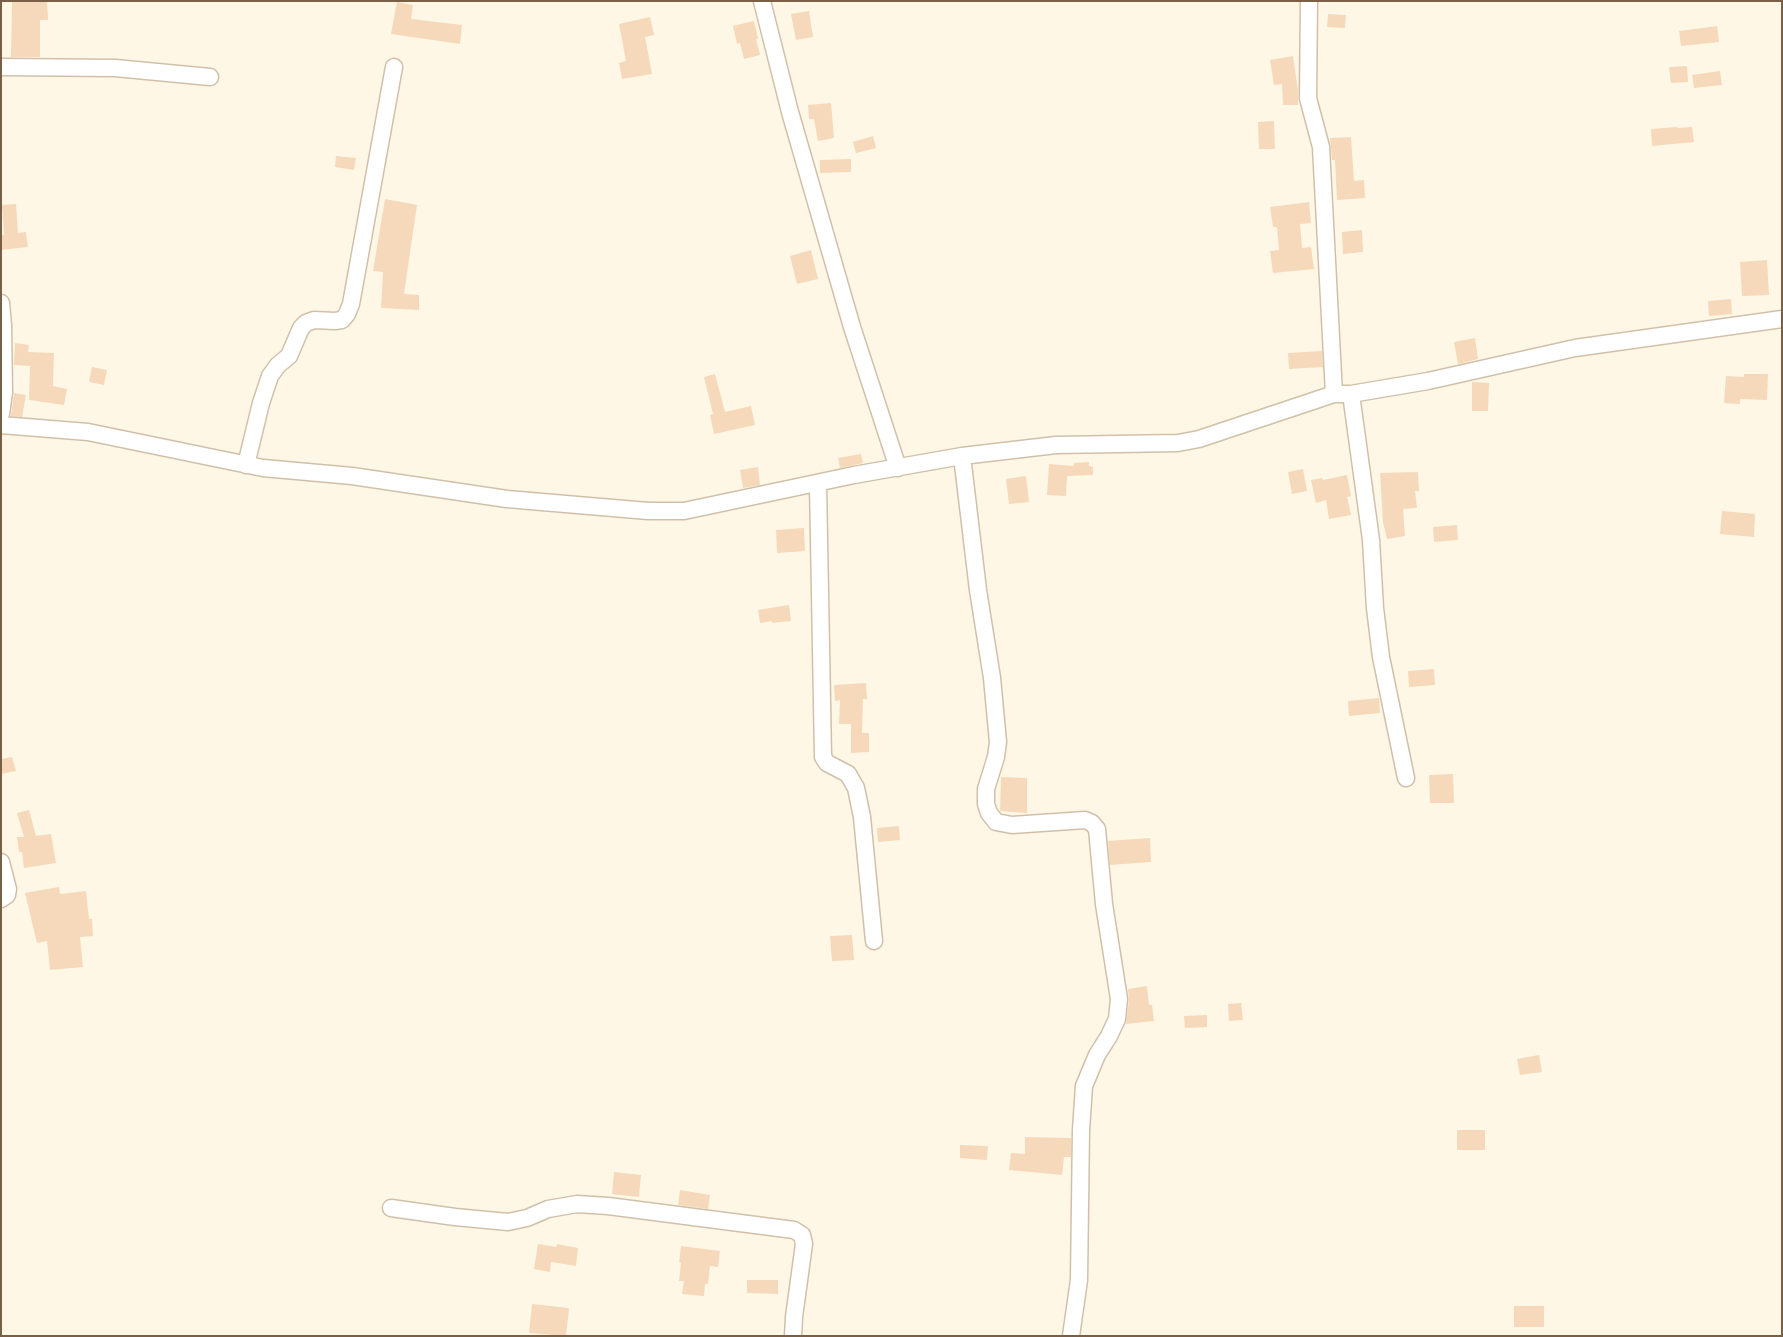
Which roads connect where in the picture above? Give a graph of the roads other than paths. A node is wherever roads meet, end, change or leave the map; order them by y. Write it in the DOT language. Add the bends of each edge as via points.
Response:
graph roads {
  1 [pos="762,1"];
  2 [pos="1310,1"];
  3 [pos="1,67"];
  4 [pos="394,67"];
  5 [pos="210,77"];
  6 [pos="1,303"];
  7 [pos="1782,318"];
  8 [pos="1334,394"];
  9 [pos="1351,394"];
  10 [pos="1,414"];
  11 [pos="1,426"];
  12 [pos="962,456"];
  13 [pos="246,465"];
  14 [pos="898,468"];
  15 [pos="818,484"];
  16 [pos="1406,778"];
  17 [pos="1,862"];
  18 [pos="1,899"];
  19 [pos="874,941"];
  20 [pos="391,1208"];
  21 [pos="793,1336"];
  22 [pos="1071,1336"];
  1 -- 14 [label="street" via="795,131 852,327"];
  2 -- 8 [label="street" via="1308,98 1321,147"];
  3 -- 5 [label="street" via="115,68"];
  4 -- 13 [label="street" via="351,304 342,320 314,320 301,328 289,356 270,376"];
  6 -- 10 [label="street" via="4,392"];
  7 -- 9 [label="street" via="1575,348"];
  8 -- 9 [label="street"];
  8 -- 12 [label="street" via="1178,443 1056,445"];
  9 -- 16 [label="street" via="1371,540 1381,657"];
  11 -- 13 [label="street" via="88,432"];
  12 -- 14 [label="street"];
  12 -- 22 [label="street" via="998,742 986,788 989,813 996,822 1012,825 1085,820 1098,829 1104,904 1119,999 1117,1019 1084,1086 1079,1280"];
  13 -- 15 [label="street" via="352,476 506,499 648,511 684,511"];
  14 -- 15 [label="street"];
  15 -- 19 [label="street" via="823,757 827,763 848,774 856,788 862,817"];
  17 -- 18 [label="street" via="8,889 7,895"];
  20 -- 21 [label="street" via="508,1222 577,1204 794,1230 802,1235 804,1244"];
}
